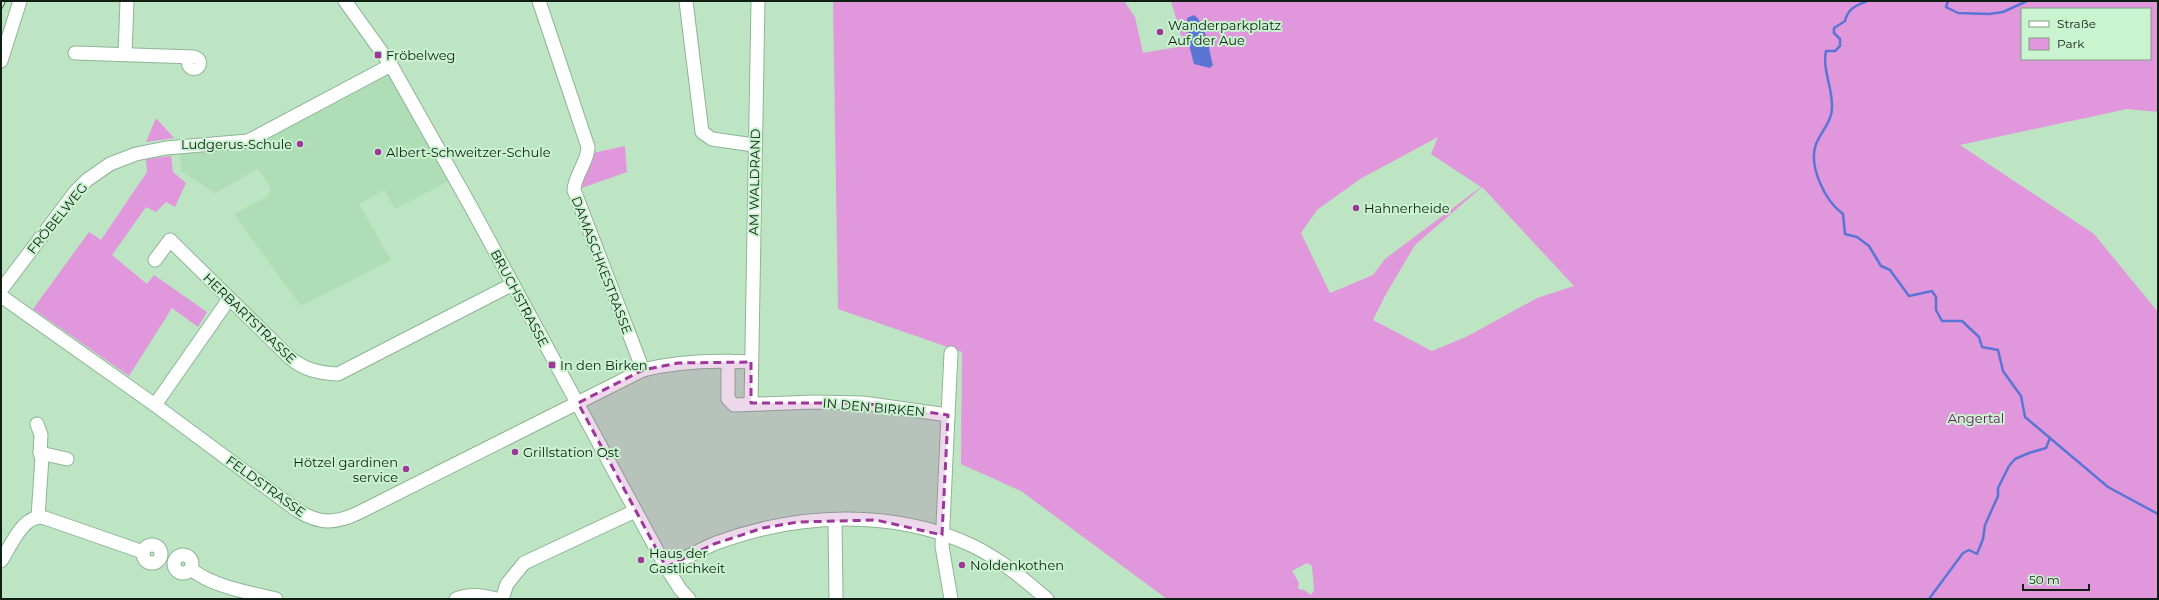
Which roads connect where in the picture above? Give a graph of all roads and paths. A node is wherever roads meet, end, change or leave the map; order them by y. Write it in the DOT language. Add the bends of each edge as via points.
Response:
graph roads {
  1 [pos="20,1"];
  2 [pos="127,1"];
  3 [pos="345,1"];
  4 [pos="538,1"];
  5 [pos="686,1"];
  6 [pos="758,1"];
  7 [pos="74,53"];
  8 [pos="125,54"];
  9 [pos="194,57"];
  10 [pos="1,62"];
  11 [pos="391,65"];
  12 [pos="754,145"];
  13 [pos="155,260"];
  14 [pos="512,284"];
  15 [pos="1,290"];
  16 [pos="1,296"];
  17 [pos="229,299"];
  18 [pos="951,353"];
  19 [pos="728,361"];
  20 [pos="752,362"];
  21 [pos="643,370"];
  22 [pos="578,403"];
  23 [pos="752,403"];
  24 [pos="155,405"];
  25 [pos="948,415"];
  26 [pos="37,424"];
  27 [pos="40,453"];
  28 [pos="68,459"];
  29 [pos="635,511"];
  30 [pos="38,517"];
  31 [pos="835,520"];
  32 [pos="942,535"];
  33 [pos="1,561"];
  34 [pos="666,567"];
  35 [pos="276,599"];
  36 [pos="456,599"];
  37 [pos="496,599"];
  38 [pos="502,599"];
  39 [pos="690,599"];
  40 [pos="836,599"];
  41 [pos="951,599"];
  42 [pos="1047,599"];
  1 -- 10 [label="street"];
  2 -- 8 [label="street"];
  3 -- 11 [label="street, BRUCHSTRASSE"];
  4 -- 21 [label="street, DAMASCHKESTRASSE" via="588,147 586,158 576,177 574,190"];
  5 -- 12 [label="street" via="702,132 712,139"];
  6 -- 12 [label="street, AM WALDRAND"];
  7 -- 8 [label="street"];
  8 -- 9 [label="street"];
  11 -- 14 [label="street, BRUCHSTRASSE"];
  11 -- 15 [label="street, FRÖBELWEG" via="248,141 159,149 110,164 76,191"];
  12 -- 20 [label="street, AM WALDRAND"];
  13 -- 17 [label="street, HERBARTSTRASSE" via="170,240"];
  14 -- 17 [label="street, HERBARTSTRASSE" via="338,374 315,372 297,364"];
  14 -- 22 [label="street, BRUCHSTRASSE"];
  16 -- 24 [label="street, FELDSTRASSE"];
  17 -- 24 [label="street"];
  18 -- 25 [label="street"];
  19 -- 20 [label="street"];
  19 -- 21 [label="street" via="678,363"];
  19 -- 23 [label="street, IN DEN BIRKEN" via="729,403 737,406"];
  20 -- 23 [label="street"];
  21 -- 22 [label="street"];
  22 -- 24 [label="street, FELDSTRASSE" via="337,521 311,519 298,511"];
  22 -- 29 [label="street, BRUCHSTRASSE"];
  23 -- 25 [label="street, IN DEN BIRKEN" via="862,403"];
  25 -- 32 [label="street"];
  26 -- 27 [label="street" via="41,435"];
  27 -- 28 [label="street"];
  27 -- 30 [label="street" via="42,457"];
  29 -- 34 [label="street, BRUCHSTRASSE"];
  29 -- 38 [label="street" via="524,563 507,584"];
  30 -- 33 [label="street" via="31,519 24,526"];
  30 -- 35 [label="street" via="143,552 146,547 154,545 180,572 187,572 191,568 200,577"];
  31 -- 32 [label="street" via="895,523"];
  31 -- 34 [label="street" via="798,522 763,528 714,544"];
  31 -- 40 [label="street"];
  32 -- 41 [label="street" via="943,558"];
  32 -- 42 [label="street" via="989,554"];
  34 -- 39 [label="street, BRUCHSTRASSE"];
  36 -- 37 [label="street" via="478,595"];
}
